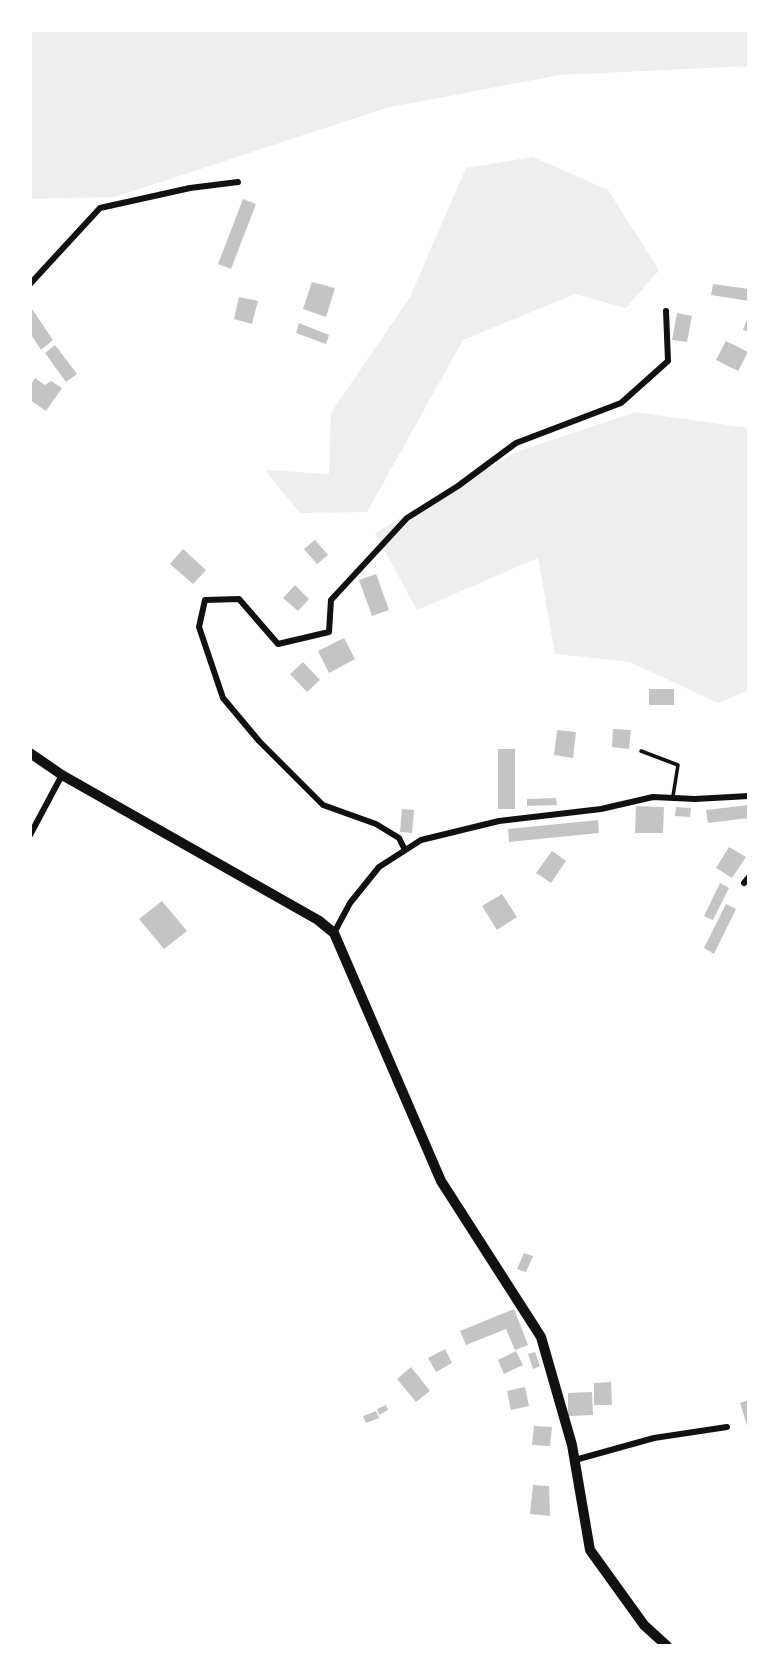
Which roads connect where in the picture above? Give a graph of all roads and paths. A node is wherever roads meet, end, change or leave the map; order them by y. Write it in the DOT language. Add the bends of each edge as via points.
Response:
graph roads {
  1 [pos="238,182"];
  2 [pos="30,284"];
  3 [pos="666,311"];
  4 [pos="641,751"];
  5 [pos="30,753"];
  6 [pos="62,775"];
  7 [pos="749,796"];
  8 [pos="673,798"];
  9 [pos="30,835"];
  10 [pos="405,850"];
  11 [pos="334,933"];
  12 [pos="727,1427"];
  13 [pos="575,1460"];
  14 [pos="667,1646"];
  1 -- 2 [label="street" via="100,208"];
  3 -- 10 [label="street" via="668,361 621,403 516,443 407,518 331,600 329,632 278,644 239,599 205,600 198,627 223,698 323,805 376,824 399,838"];
  4 -- 8 [label="lane" via="678,765"];
  5 -- 6 [label="main road"];
  6 -- 9 [label="street"];
  6 -- 11 [label="main road"];
  7 -- 8 [label="street"];
  8 -- 10 [label="street" via="653,797 601,809 499,821 421,841"];
  10 -- 11 [label="street" via="379,867 350,903"];
  11 -- 13 [label="main road" via="441,1181 541,1337"];
  12 -- 13 [label="street" via="654,1438"];
  13 -- 14 [label="main road" via="590,1550 644,1625"];
}
